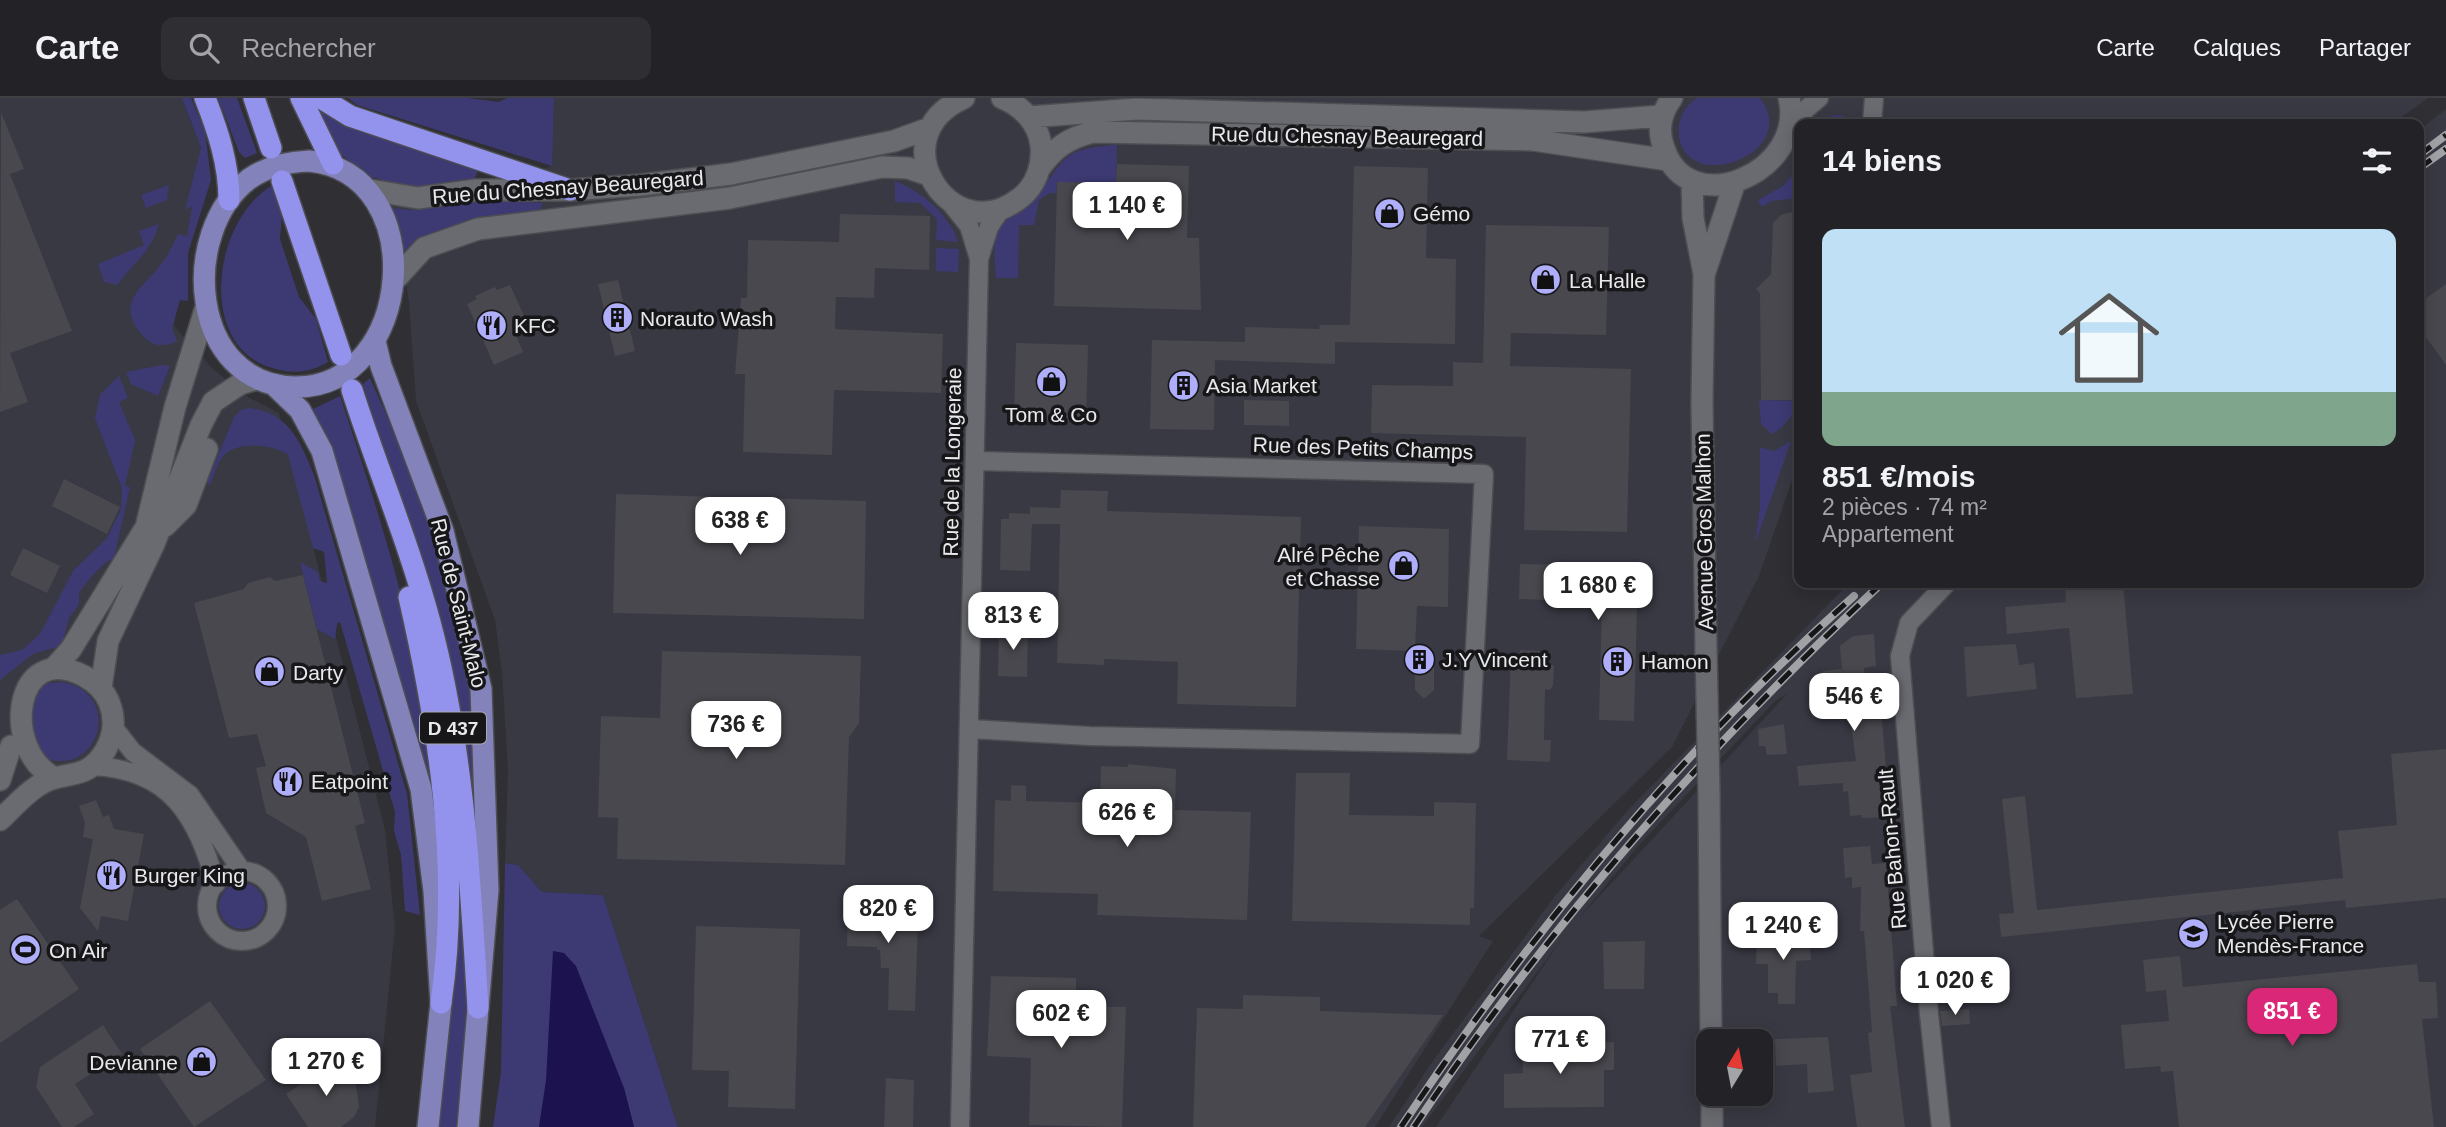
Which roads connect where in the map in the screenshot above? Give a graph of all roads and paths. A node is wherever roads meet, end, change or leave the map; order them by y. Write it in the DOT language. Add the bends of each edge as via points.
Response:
graph roads {
  1 [pos="205,98"];
  2 [pos="254,98"];
  3 [pos="301,98"];
  4 [pos="321,98"];
  5 [pos="964,98"];
  6 [pos="1002,98"];
  7 [pos="1789,98"];
  8 [pos="1819,98"];
  9 [pos="1874,98"];
  10 [pos="1666,107"];
  11 [pos="1026,108"];
  12 [pos="1798,119"];
  13 [pos="1872,119"];
  14 [pos="1794,125"];
  15 [pos="930,128"];
  16 [pos="1789,132"];
  17 [pos="271,148"];
  18 [pos="1668,160"];
  19 [pos="333,164"];
  20 [pos="1040,169"];
  21 [pos="929,175"];
  22 [pos="282,181"];
  23 [pos="1692,181"];
  24 [pos="1735,182"];
  25 [pos="370,190"];
  26 [pos="570,190"];
  27 [pos="229,200"];
  28 [pos="948,201"];
  29 [pos="1001,209"];
  30 [pos="979,260"];
  31 [pos="1704,274"];
  32 [pos="393,282"];
  33 [pos="205,310"];
  34 [pos="374,341"];
  35 [pos="341,355"];
  36 [pos="266,382"];
  37 [pos="352,390"];
  38 [pos="374,460"];
  39 [pos="975,461"];
  40 [pos="158,533"];
  41 [pos="1942,588"];
  42 [pos="54,668"];
  43 [pos="101,688"];
  44 [pos="114,728"];
  45 [pos="970,729"];
  46 [pos="11,746"];
  47 [pos="93,766"];
  48 [pos="55,778"];
  49 [pos="0,779"];
  50 [pos="0,820"];
  51 [pos="242,872"];
  52 [pos="216,884"];
  53 [pos="441,1003"];
  54 [pos="478,1008"];
  55 [pos="1711,1029"];
  56 [pos="1712,1106"];
  57 [pos="428,1127"];
  58 [pos="468,1127"];
  59 [pos="960,1127"];
  60 [pos="1712,1127"];
  61 [pos="1941,1127"];
  1 -- 27 [label="highway" via="219,134"];
  2 -- 17 [label="highway"];
  3 -- 19 [label="highway"];
  4 -- 26 [label="highway" via="351,116"];
  5 -- 15 [label="main road" via="939,114"];
  6 -- 11 [label="main road"];
  7 -- 16 [label="main road"];
  8 -- 12 [label="street"];
  9 -- 13 [label="street"];
  10 -- 11 [label="main road, Rue du Chesnay Beauregard" via="1584,122"];
  10 -- 18 [label="main road" via="1660,135"];
  11 -- 20 [label="main road" via="1040,141"];
  14 -- 16 [label="street"];
  15 -- 21 [label="main road" via="924,152"];
  15 -- 26 [label="main road, Rue du Chesnay Beauregard" via="894,141 731,174"];
  16 -- 24 [label="main road" via="1774,158"];
  18 -- 20 [label="main road, Rue du Chesnay Beauregard" via="1533,140 1093,132 1065,141"];
  18 -- 23 [label="main road"];
  19 -- 25 [label="main road"];
  19 -- 27 [label="main road" via="309,161 273,166 251,178"];
  20 -- 29 [label="main road, Rue du Chesnay Beauregard" via="1025,194"];
  21 -- 28 [label="main road"];
  21 -- 32 [label="main road, Rue du Chesnay Beauregard" via="882,167 730,198 478,229 424,248"];
  22 -- 35 [label="highway"];
  23 -- 24 [label="main road" via="1713,185"];
  23 -- 31 [label="main road, Avenue Gros Malhon" via="1693,218"];
  24 -- 31 [label="main road, Avenue Gros Malhon"];
  25 -- 26 [label="main road, Rue du Chesnay Beauregard" via="418,198 476,191"];
  25 -- 32 [label="main road" via="388,227"];
  27 -- 33 [label="main road" via="207,257"];
  28 -- 29 [label="main road" via="983,212"];
  28 -- 30 [label="street, Rue de la Longeraie" via="969,226"];
  29 -- 30 [label="street, Rue de la Longeraie" via="989,227"];
  30 -- 39 [label="street, Rue de la Longeraie"];
  31 -- 55 [label="main road, Avenue Gros Malhon, bridge"];
  32 -- 34 [label="main road"];
  33 -- 36 [label="main road" via="220,344 239,367"];
  33 -- 42 [label="main road" via="143,535 71,649"];
  34 -- 36 [label="main road" via="358,362 337,378 311,386"];
  34 -- 54 [label="main road, Rue de Saint-Malo" via="443,531 481,689 488,890"];
  36 -- 40 [label="main road" via="225,406 186,505"];
  36 -- 40 [label="main road" via="231,376 202,393 184,427 170,471"];
  36 -- 53 [label="main road" via="300,410 322,451 410,744 429,840"];
  37 -- 38 [label="highway, D 437"];
  38 -- 53 [label="highway, D 437" via="416,628 442,787 449,937"];
  38 -- 54 [label="highway, D 437" via="419,584 454,735 467,834"];
  39 -- 45 [label="street, Rue de la Longeraie"];
  39 -- 45 [label="street, Rue des Petits Champs" via="1484,474 1470,744"];
  40 -- 43 [label="main road" via="108,641"];
  41 -- 61 [label="street, Rue Bahon-Rault" via="1909,623 1900,656"];
  42 -- 43 [label="main road" via="77,672"];
  42 -- 46 [label="main road" via="29,677 10,699 5,723"];
  43 -- 44 [label="main road" via="109,701"];
  44 -- 47 [label="main road"];
  44 -- 51 [label="street" via="134,752 190,795"];
  45 -- 59 [label="street, Rue de la Longeraie"];
  46 -- 48 [label="main road" via="25,765"];
  46 -- 49 [label="main road"];
  47 -- 48 [label="main road" via="75,776"];
  47 -- 52 [label="street" via="136,772 176,799 202,841"];
  48 -- 50 [label="main road"];
  51 -- 52 [label="street"];
  51 -- 52 [label="street" via="269,884 277,903 272,924 256,939 235,940 217,931 208,912 209,895"];
  53 -- 57 [label="main road, D 437"];
  54 -- 58 [label="main road, Rue de Saint-Malo / D 437"];
  56 -- 60 [label="main road"];
}
